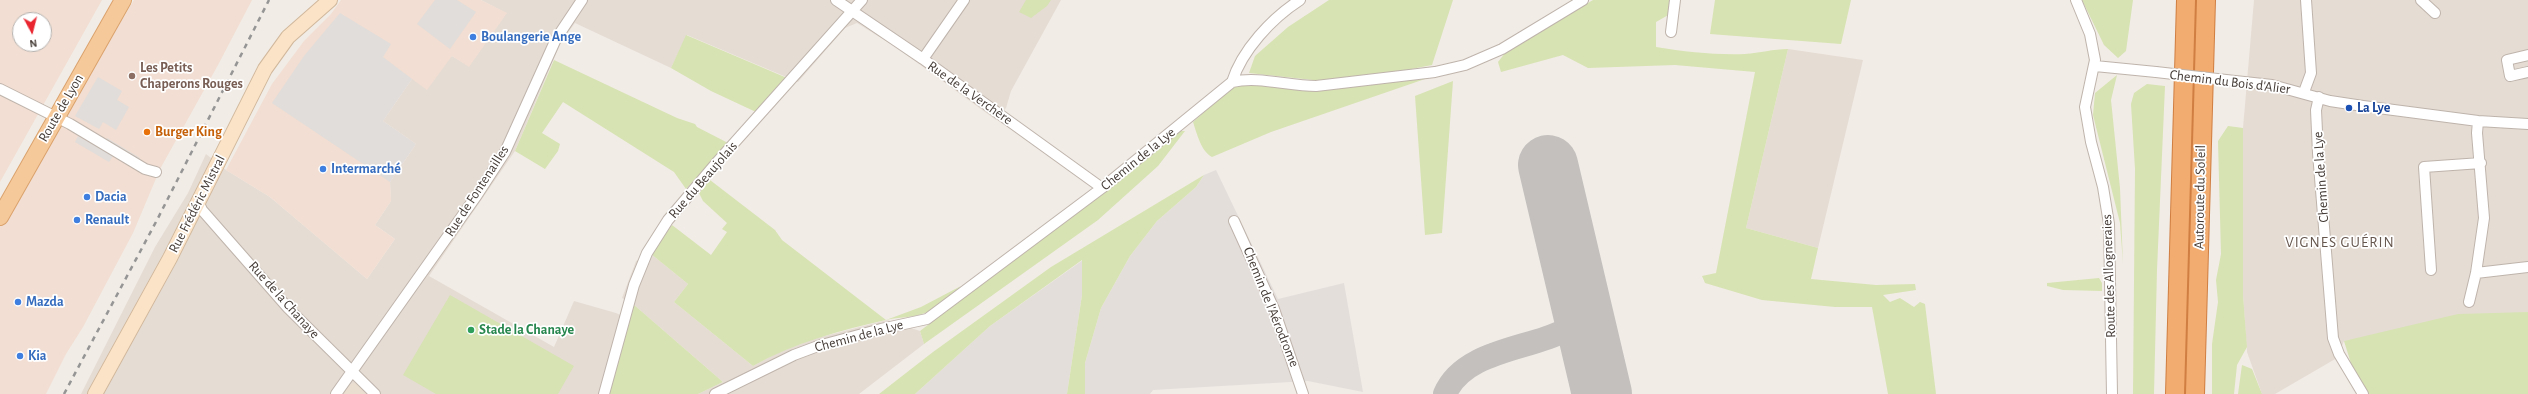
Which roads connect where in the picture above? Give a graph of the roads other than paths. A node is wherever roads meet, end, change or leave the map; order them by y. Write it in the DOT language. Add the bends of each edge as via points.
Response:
graph roads {
  1 [pos="113,0"];
  2 [pos="123,0"];
  3 [pos="316,0"];
  4 [pos="330,0"];
  5 [pos="582,0"];
  6 [pos="836,0"];
  7 [pos="862,0"];
  8 [pos="964,0"];
  9 [pos="1300,0"];
  10 [pos="1583,0"];
  11 [pos="1675,0"];
  12 [pos="2076,0"];
  13 [pos="2186,0"];
  14 [pos="2206,0"];
  15 [pos="2306,0"];
  16 [pos="2421,0"];
  17 [pos="853,10"];
  18 [pos="2435,13"];
  19 [pos="306,19"];
  20 [pos="1671,32"];
  21 [pos="2528,55"];
  22 [pos="923,59"];
  23 [pos="2095,66"];
  24 [pos="2528,72"];
  25 [pos="1232,82"];
  26 [pos="0,89"];
  27 [pos="2304,92"];
  28 [pos="2319,97"];
  29 [pos="52,115"];
  30 [pos="2478,121"];
  31 [pos="2528,124"];
  32 [pos="2481,163"];
  33 [pos="156,172"];
  34 [pos="1102,188"];
  35 [pos="0,198"];
  36 [pos="198,201"];
  37 [pos="0,217"];
  38 [pos="1234,221"];
  39 [pos="2528,267"];
  40 [pos="2431,270"];
  41 [pos="2476,273"];
  42 [pos="2469,302"];
  43 [pos="352,370"];
  44 [pos="96,394"];
  45 [pos="336,394"];
  46 [pos="375,394"];
  47 [pos="604,394"];
  48 [pos="715,394"];
  49 [pos="1303,394"];
  50 [pos="2112,394"];
  51 [pos="2175,394"];
  52 [pos="2195,394"];
  53 [pos="2363,394"];
  1 -- 29 [label="main road, Route de Lyon"];
  2 -- 29 [label="main road, Route de Lyon"];
  3 -- 19 [label="street, Rue Frédéric Mistral"];
  4 -- 19 [label="street, Rue Frédéric Mistral"];
  5 -- 43 [label="street, Rue de Fontenailles" via="556,39 504,152 477,195"];
  6 -- 17 [label="street, Rue de la Verchère"];
  7 -- 17 [label="street, Rue du Beaujolais"];
  8 -- 22 [label="street"];
  9 -- 25 [label="street" via="1267,28 1242,58"];
  10 -- 25 [label="street" via="1482,59 1435,72 1316,86 1283,85 1254,80"];
  11 -- 20 [label="street"];
  12 -- 23 [label="street" via="2093,44"];
  13 -- 51 [label="highway, Autoroute du Soleil"];
  14 -- 52 [label="highway, Autoroute du Soleil"];
  15 -- 27 [label="street" via="2311,73"];
  16 -- 18 [label="street"];
  17 -- 22 [label="street, Rue de la Verchère"];
  17 -- 47 [label="street, Rue du Beaujolais" via="718,161 668,220 646,253 634,285"];
  19 -- 36 [label="street, Rue Frédéric Mistral" via="280,47 265,69"];
  21 -- 24 [label="street" via="2507,60 2510,76"];
  22 -- 34 [label="street, Rue de la Verchère"];
  23 -- 27 [label="street, Chemin du Bois d'Alier, bridge" via="2272,85"];
  23 -- 50 [label="street, Route des Allogneraies" via="2085,107 2109,224"];
  25 -- 34 [label="street, Chemin de la Lye"];
  26 -- 29 [label="street"];
  27 -- 28 [label="street, Chemin du Bois d'Alier"];
  28 -- 30 [label="street, Chemin du Bois d'Alier" via="2363,106"];
  28 -- 53 [label="street, Chemin de la Lye" via="2316,110 2318,153 2333,338"];
  29 -- 33 [label="street"];
  29 -- 35 [label="main road, Route de Lyon"];
  29 -- 37 [label="main road, Route de Lyon"];
  30 -- 31 [label="street, Chemin du Bois d'Alier"];
  30 -- 32 [label="street"];
  32 -- 40 [label="street" via="2424,167"];
  32 -- 41 [label="street" via="2484,218"];
  34 -- 48 [label="street, Chemin de la Lye" via="927,319 866,332 818,346"];
  36 -- 43 [label="street, Rue de la Chanaye" via="202,210 288,308"];
  36 -- 44 [label="street, Rue Frédéric Mistral"];
  38 -- 49 [label="street, Chemin de l'Aérodrome" via="1274,309"];
  39 -- 41 [label="street"];
  41 -- 42 [label="street"];
  43 -- 45 [label="street, Rue de Fontenailles"];
  43 -- 46 [label="street, Rue de la Chanaye"];
}
